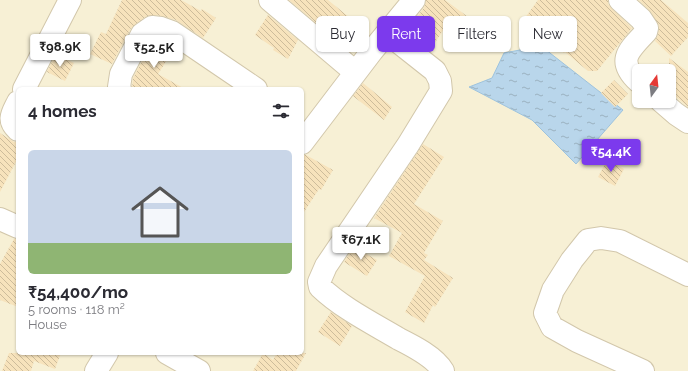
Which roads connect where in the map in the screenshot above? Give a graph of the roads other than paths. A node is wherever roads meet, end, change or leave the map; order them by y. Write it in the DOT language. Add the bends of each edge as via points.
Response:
graph roads {
  1 [pos="70,0"];
  2 [pos="270,0"];
  3 [pos="414,0"];
  4 [pos="620,0"];
  5 [pos="401,16"];
  6 [pos="377,45"];
  7 [pos="411,52"];
  8 [pos="355,72"];
  9 [pos="632,76"];
  10 [pos="25,87"];
  11 [pos="119,87"];
  12 [pos="253,87"];
  13 [pos="16,107"];
  14 [pos="669,108"];
  15 [pos="688,122"];
  16 [pos="16,128"];
  17 [pos="306,129"];
  18 [pos="0,219"];
  19 [pos="16,226"];
  20 [pos="688,275"];
  21 [pos="106,355"];
  22 [pos="171,355"];
  23 [pos="96,371"];
  24 [pos="199,371"];
  25 [pos="443,371"];
  26 [pos="643,371"];
  1 -- 10 [label="street"];
  2 -- 8 [label="street"];
  3 -- 5 [label="street"];
  4 -- 9 [label="street" via="647,28 626,56 625,64"];
  6 -- 8 [label="street"];
  7 -- 25 [label="street" via="435,71 441,91 326,266 319,282 320,287 328,295 417,349 440,365"];
  8 -- 17 [label="street"];
  11 -- 12 [label="street" via="121,74 142,34 152,27 172,32"];
  13 -- 16 [label="street" via="11,118"];
  14 -- 15 [label="street"];
  18 -- 19 [label="street"];
  20 -- 26 [label="street" via="620,241 602,238 588,240 553,290 546,313 552,327"];
  21 -- 23 [label="street"];
  22 -- 24 [label="street"];
}
